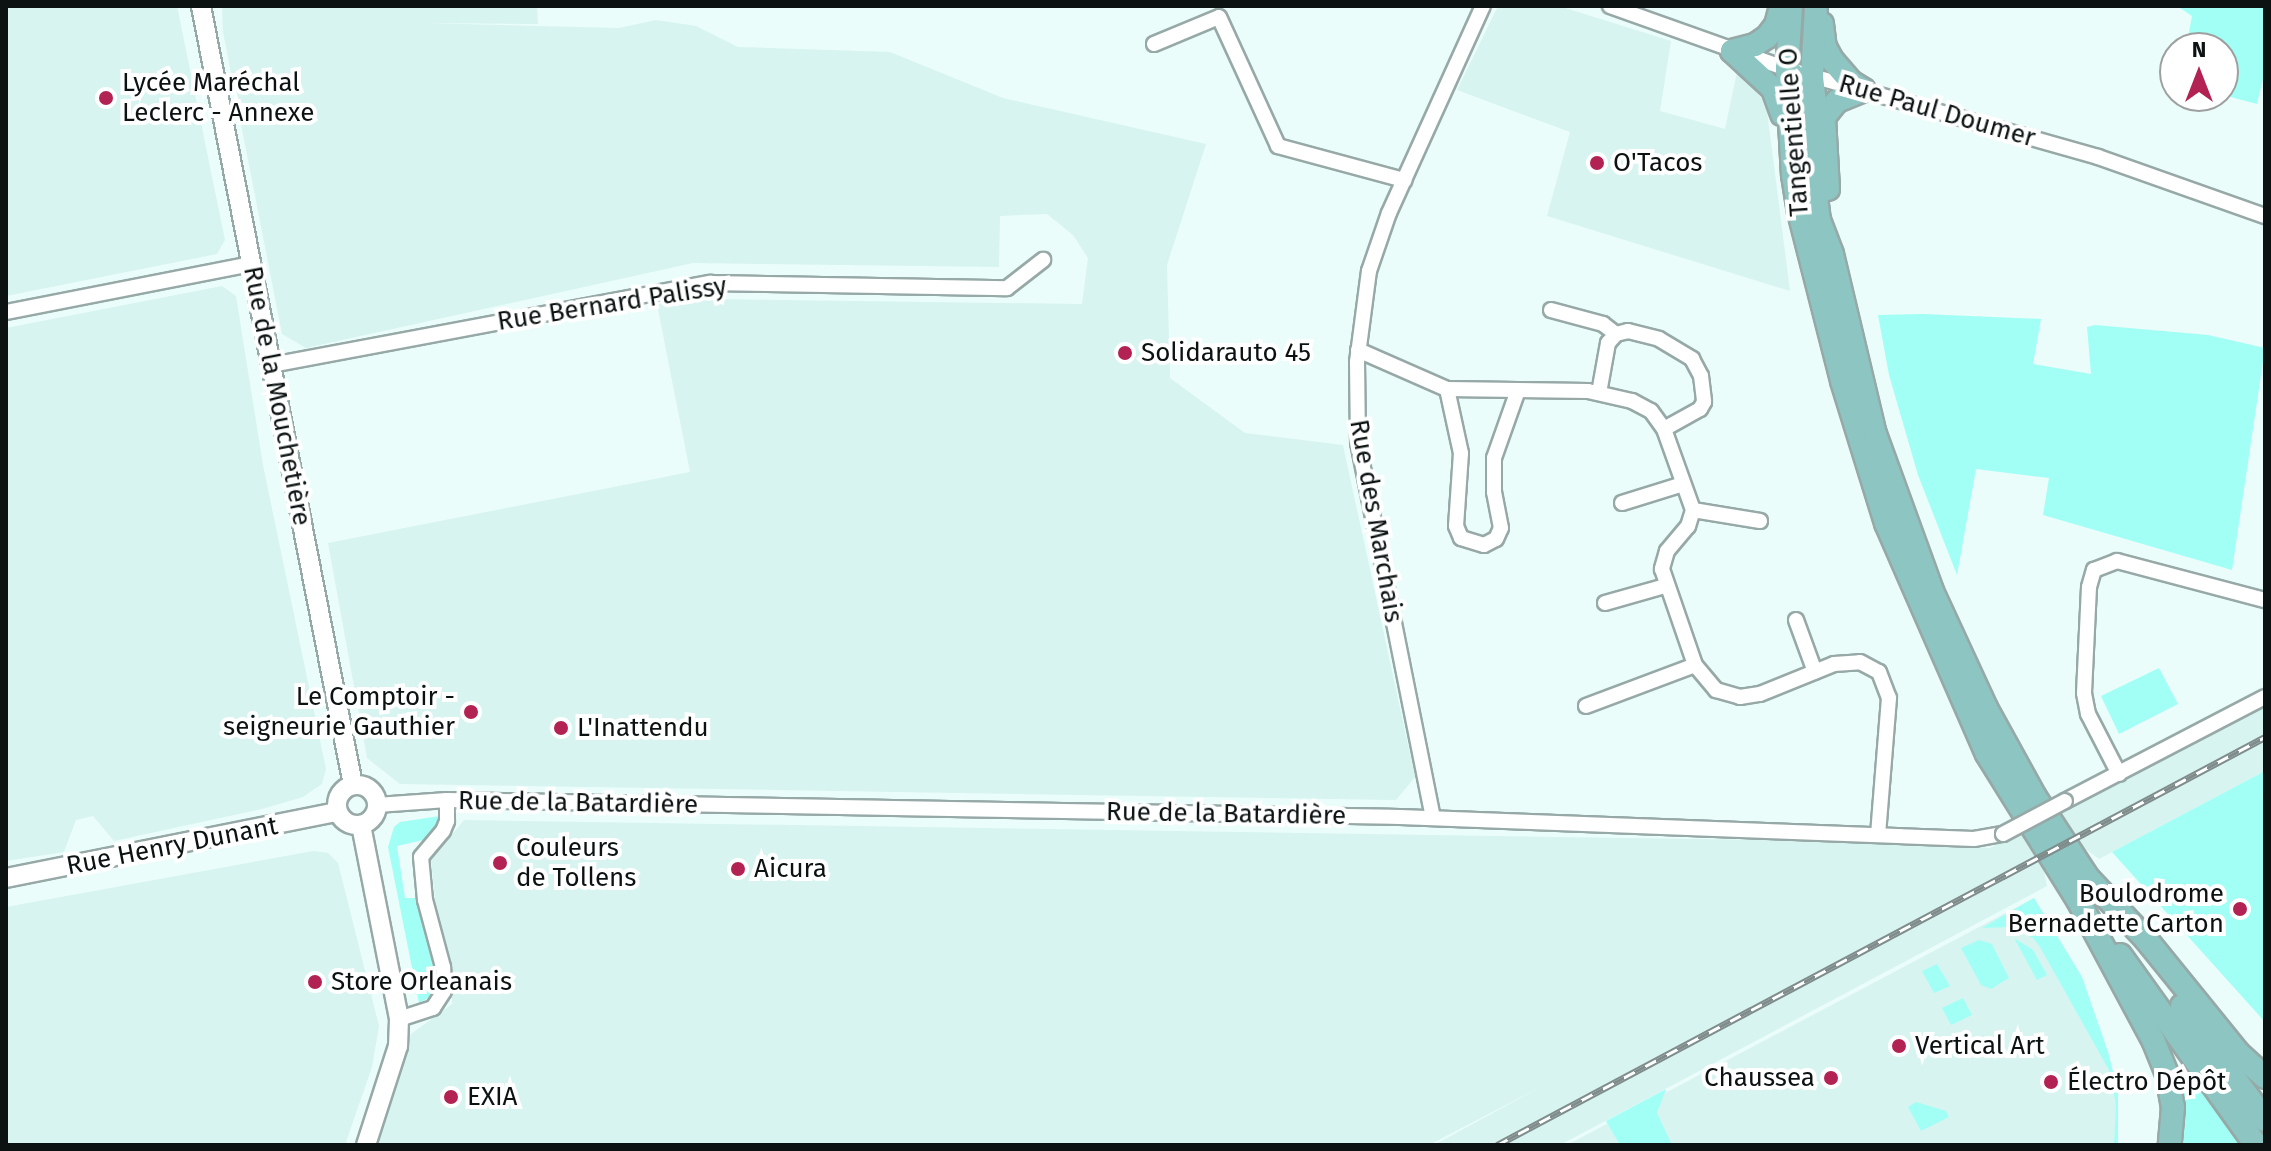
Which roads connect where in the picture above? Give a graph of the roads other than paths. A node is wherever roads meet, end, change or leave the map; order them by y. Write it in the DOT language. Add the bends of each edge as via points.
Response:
graph roads {
  1 [pos="201,6"];
  2 [pos="1483,6"];
  3 [pos="1610,6"];
  4 [pos="1781,6"];
  5 [pos="1791,6"];
  6 [pos="1799,6"];
  7 [pos="1818,6"];
  8 [pos="1154,44"];
  9 [pos="1732,51"];
  10 [pos="1787,69"];
  11 [pos="1812,76"];
  12 [pos="1864,90"];
  13 [pos="1793,175"];
  14 [pos="1404,180"];
  15 [pos="2265,216"];
  16 [pos="1832,254"];
  17 [pos="1043,260"];
  18 [pos="251,264"];
  19 [pos="1551,310"];
  20 [pos="6,312"];
  21 [pos="1616,334"];
  22 [pos="1358,350"];
  23 [pos="271,365"];
  24 [pos="1447,389"];
  25 [pos="1517,393"];
  26 [pos="1599,393"];
  27 [pos="1664,429"];
  28 [pos="1683,484"];
  29 [pos="1622,503"];
  30 [pos="1693,510"];
  31 [pos="1760,521"];
  32 [pos="1665,586"];
  33 [pos="2265,600"];
  34 [pos="1605,603"];
  35 [pos="1796,620"];
  36 [pos="1695,665"];
  37 [pos="1815,672"];
  38 [pos="2265,697"];
  39 [pos="1586,706"];
  40 [pos="2119,774"];
  41 [pos="353,785"];
  42 [pos="447,800"];
  43 [pos="377,805"];
  44 [pos="337,812"];
  45 [pos="1433,818"];
  46 [pos="2028,821"];
  47 [pos="361,825"];
  48 [pos="1878,835"];
  49 [pos="6,878"];
  50 [pos="2104,898"];
  51 [pos="2078,900"];
  52 [pos="399,1019"];
  53 [pos="2265,1077"];
  54 [pos="2265,1120"];
  55 [pos="366,1145"];
  56 [pos="2170,1145"];
  57 [pos="2256,1145"];
  1 -- 18 [label="street, Rue de la Mouchetière"];
  2 -- 14 [label="street, Rue des Marchais"];
  3 -- 9 [label="street, Rue Paul Doumer"];
  4 -- 9 [label="main road" via="1767,37"];
  5 -- 10 [label="main road, Tangentielle O"];
  6 -- 11 [label="main road" via="1799,60"];
  7 -- 11 [label="main road, Tangentielle O"];
  7 -- 12 [label="main road" via="1832,60"];
  8 -- 14 [label="street" via="1219,17 1278,146"];
  9 -- 10 [label="street, Rue Paul Doumer"];
  9 -- 13 [label="main road" via="1780,100"];
  10 -- 11 [label="street, Rue Paul Doumer"];
  10 -- 13 [label="main road, Tangentielle O"];
  10 -- 16 [label="main road" via="1802,84 1819,220"];
  11 -- 12 [label="street, Rue Paul Doumer"];
  11 -- 16 [label="main road, Tangentielle O"];
  12 -- 15 [label="street, Rue Paul Doumer" via="2098,157"];
  12 -- 16 [label="main road" via="1837,101 1824,117"];
  13 -- 46 [label="main road" via="1842,381 1886,523 1968,717"];
  14 -- 22 [label="street, Rue des Marchais" via="1369,271"];
  16 -- 50 [label="main road" via="1875,434 1932,591 1986,708 2035,797"];
  17 -- 23 [label="street, Rue Bernard Palissy" via="1007,288 710,283"];
  18 -- 20 [label="street"];
  18 -- 23 [label="street, Rue de la Mouchetière"];
  19 -- 21 [label="street" via="1603,324"];
  21 -- 26 [label="street" via="1608,343"];
  21 -- 27 [label="street" via="1628,331 1659,339 1692,359 1701,376 1700,409"];
  22 -- 24 [label="street"];
  22 -- 45 [label="street, Rue des Marchais" via="1358,443"];
  23 -- 41 [label="street, Rue de la Mouchetière"];
  24 -- 25 [label="street"];
  24 -- 25 [label="street" via="1461,453 1456,526 1461,538 1484,545 1496,539 1501,528 1494,458"];
  25 -- 26 [label="street"];
  26 -- 27 [label="street" via="1651,411"];
  27 -- 28 [label="street"];
  28 -- 29 [label="street"];
  28 -- 30 [label="street"];
  30 -- 31 [label="street"];
  30 -- 32 [label="street" via="1688,526 1667,551"];
  32 -- 34 [label="street"];
  32 -- 36 [label="street"];
  33 -- 40 [label="street" via="2117,561 2094,570 2084,693 2088,714"];
  35 -- 37 [label="street"];
  36 -- 37 [label="street" via="1716,690 1740,697"];
  36 -- 39 [label="street"];
  37 -- 48 [label="street" via="1860,662 1879,672 1889,698"];
  38 -- 40 [label="street, Rue de la Batardière"];
  40 -- 46 [label="street, Rue de la Batardière, bridge"];
  41 -- 43 [label="street" via="372,792"];
  41 -- 44 [label="street" via="339,795"];
  42 -- 43 [label="street, Rue de la Batardière"];
  42 -- 45 [label="street, Rue de la Batardière"];
  42 -- 52 [label="street" via="443,831 421,857 444,991 433,1008"];
  43 -- 47 [label="street" via="373,818"];
  44 -- 47 [label="street" via="350,824"];
  44 -- 49 [label="street, Rue Henry Dunant"];
  45 -- 48 [label="street, Rue de la Batardière"];
  46 -- 48 [label="street, Rue de la Batardière, bridge" via="2003,834 1974,839"];
  46 -- 51 [label="main road"];
  47 -- 52 [label="street"];
  50 -- 53 [label="main road" via="2145,938 2238,1053"];
  50 -- 54 [label="main road"];
  51 -- 56 [label="main road" via="2167,1074 2173,1107"];
  51 -- 57 [label="main road"];
  52 -- 55 [label="street" via="398,1046"];
}
